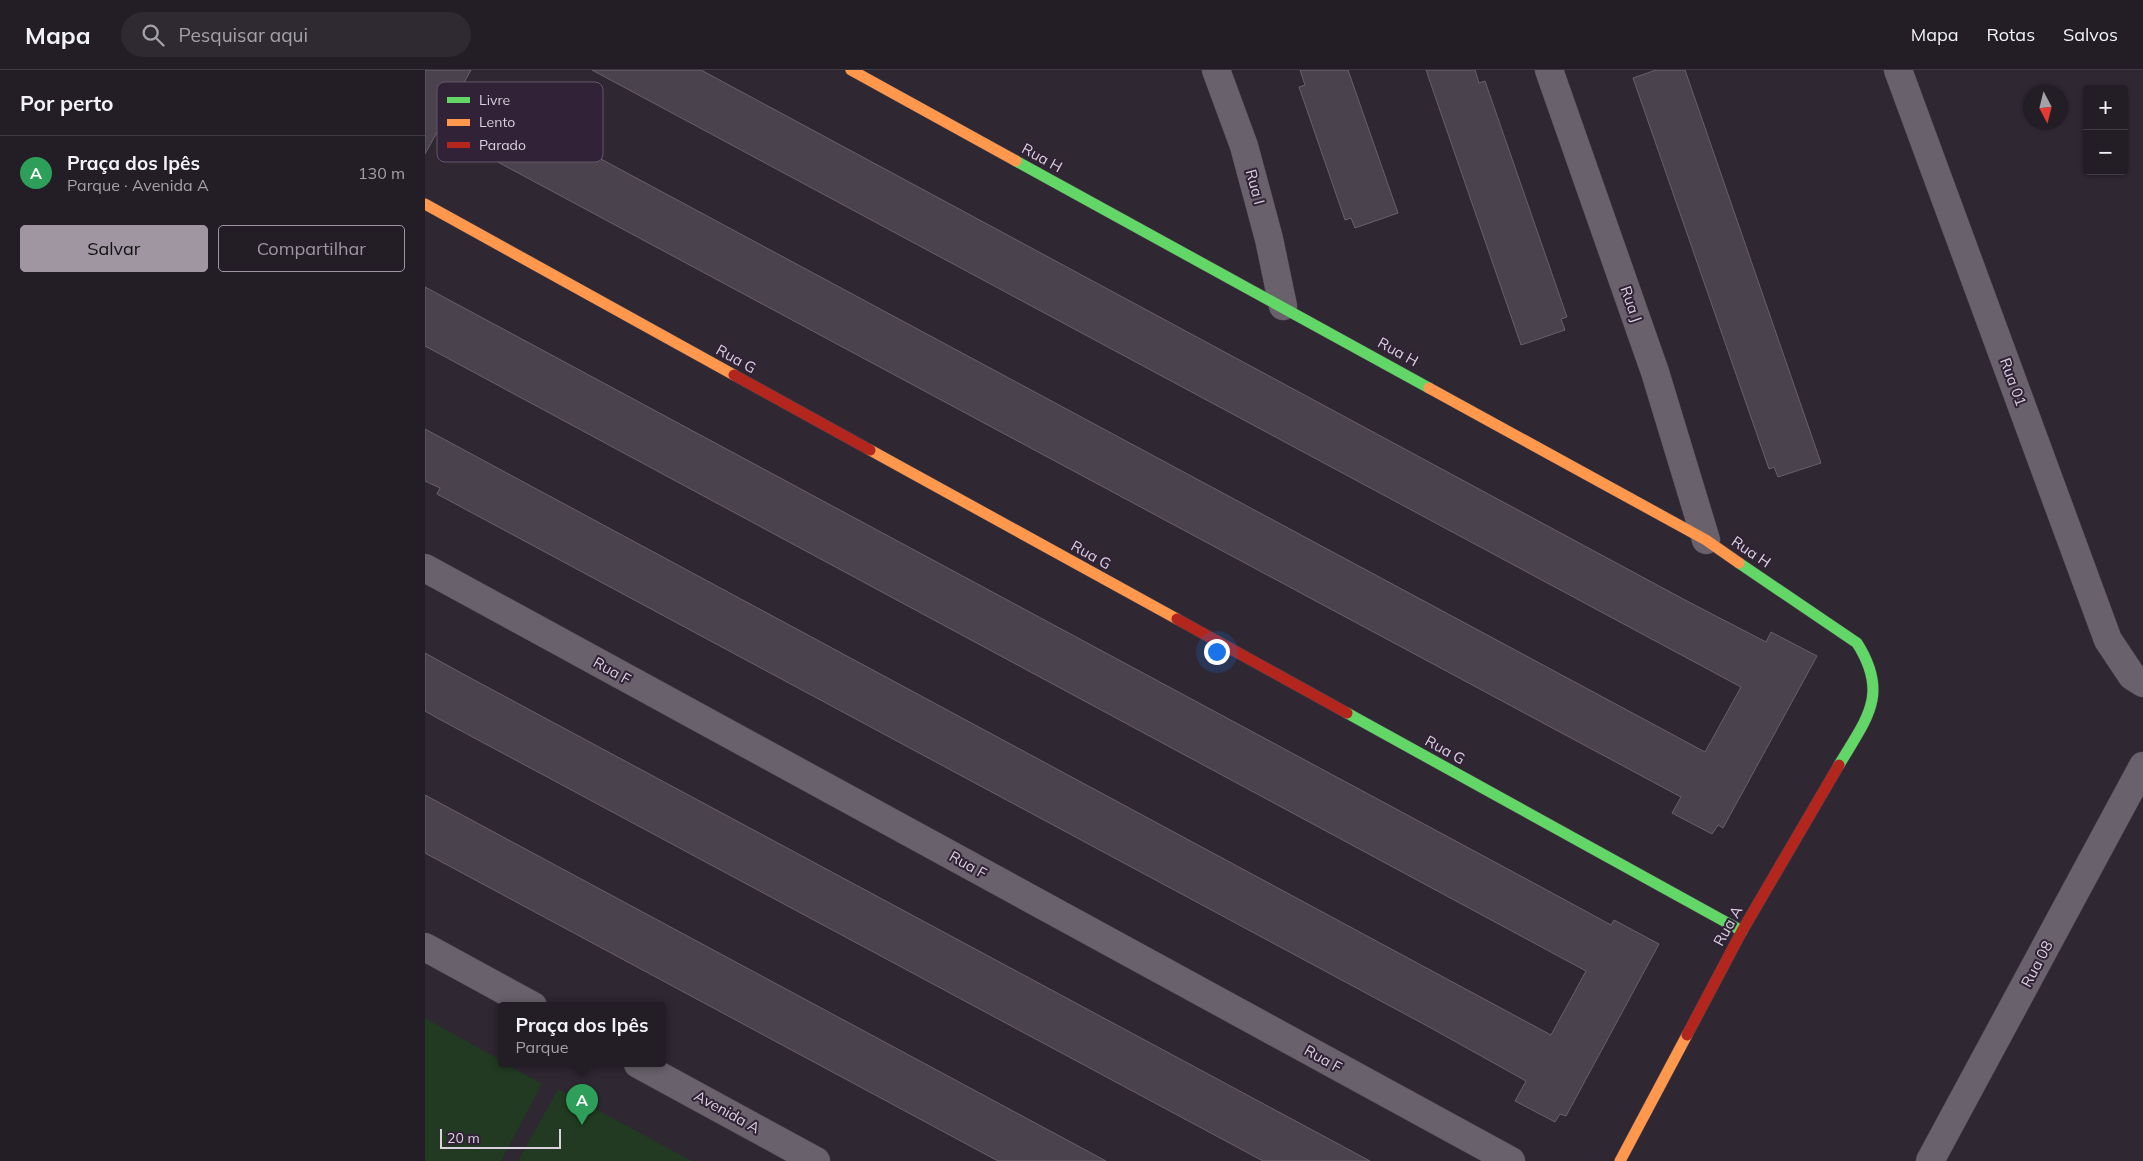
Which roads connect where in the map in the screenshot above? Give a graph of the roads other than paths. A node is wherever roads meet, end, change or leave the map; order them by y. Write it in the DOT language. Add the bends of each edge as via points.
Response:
graph roads {
  1 [pos="851,70"];
  2 [pos="1216,70"];
  3 [pos="1549,70"];
  4 [pos="1898,70"];
  5 [pos="425,204"];
  6 [pos="1283,306"];
  7 [pos="1706,540"];
  8 [pos="425,568"];
  9 [pos="2143,683"];
  10 [pos="1871,710"];
  11 [pos="2143,766"];
  12 [pos="1742,931"];
  13 [pos="425,947"];
  14 [pos="526,1002"];
  15 [pos="644,1067"];
  16 [pos="816,1161"];
  17 [pos="1511,1161"];
  18 [pos="1620,1161"];
  19 [pos="1930,1161"];
  1 -- 6 [label="street, Rua H"];
  2 -- 6 [label="street, Rua I" via="1244,146"];
  3 -- 7 [label="street, Rua J" via="1655,372"];
  4 -- 9 [label="street, Rua 01" via="2107,640 2131,676"];
  5 -- 12 [label="street, Rua G"];
  6 -- 7 [label="street, Rua H"];
  7 -- 10 [label="street, Rua H" via="1857,643 1869,660 1875,684"];
  8 -- 17 [label="street, Rua F"];
  10 -- 12 [label="street, Rua A"];
  11 -- 19 [label="street, Rua 08"];
  12 -- 18 [label="street, Rua A"];
  13 -- 14 [label="street"];
  15 -- 16 [label="street, Avenida A"];
}
